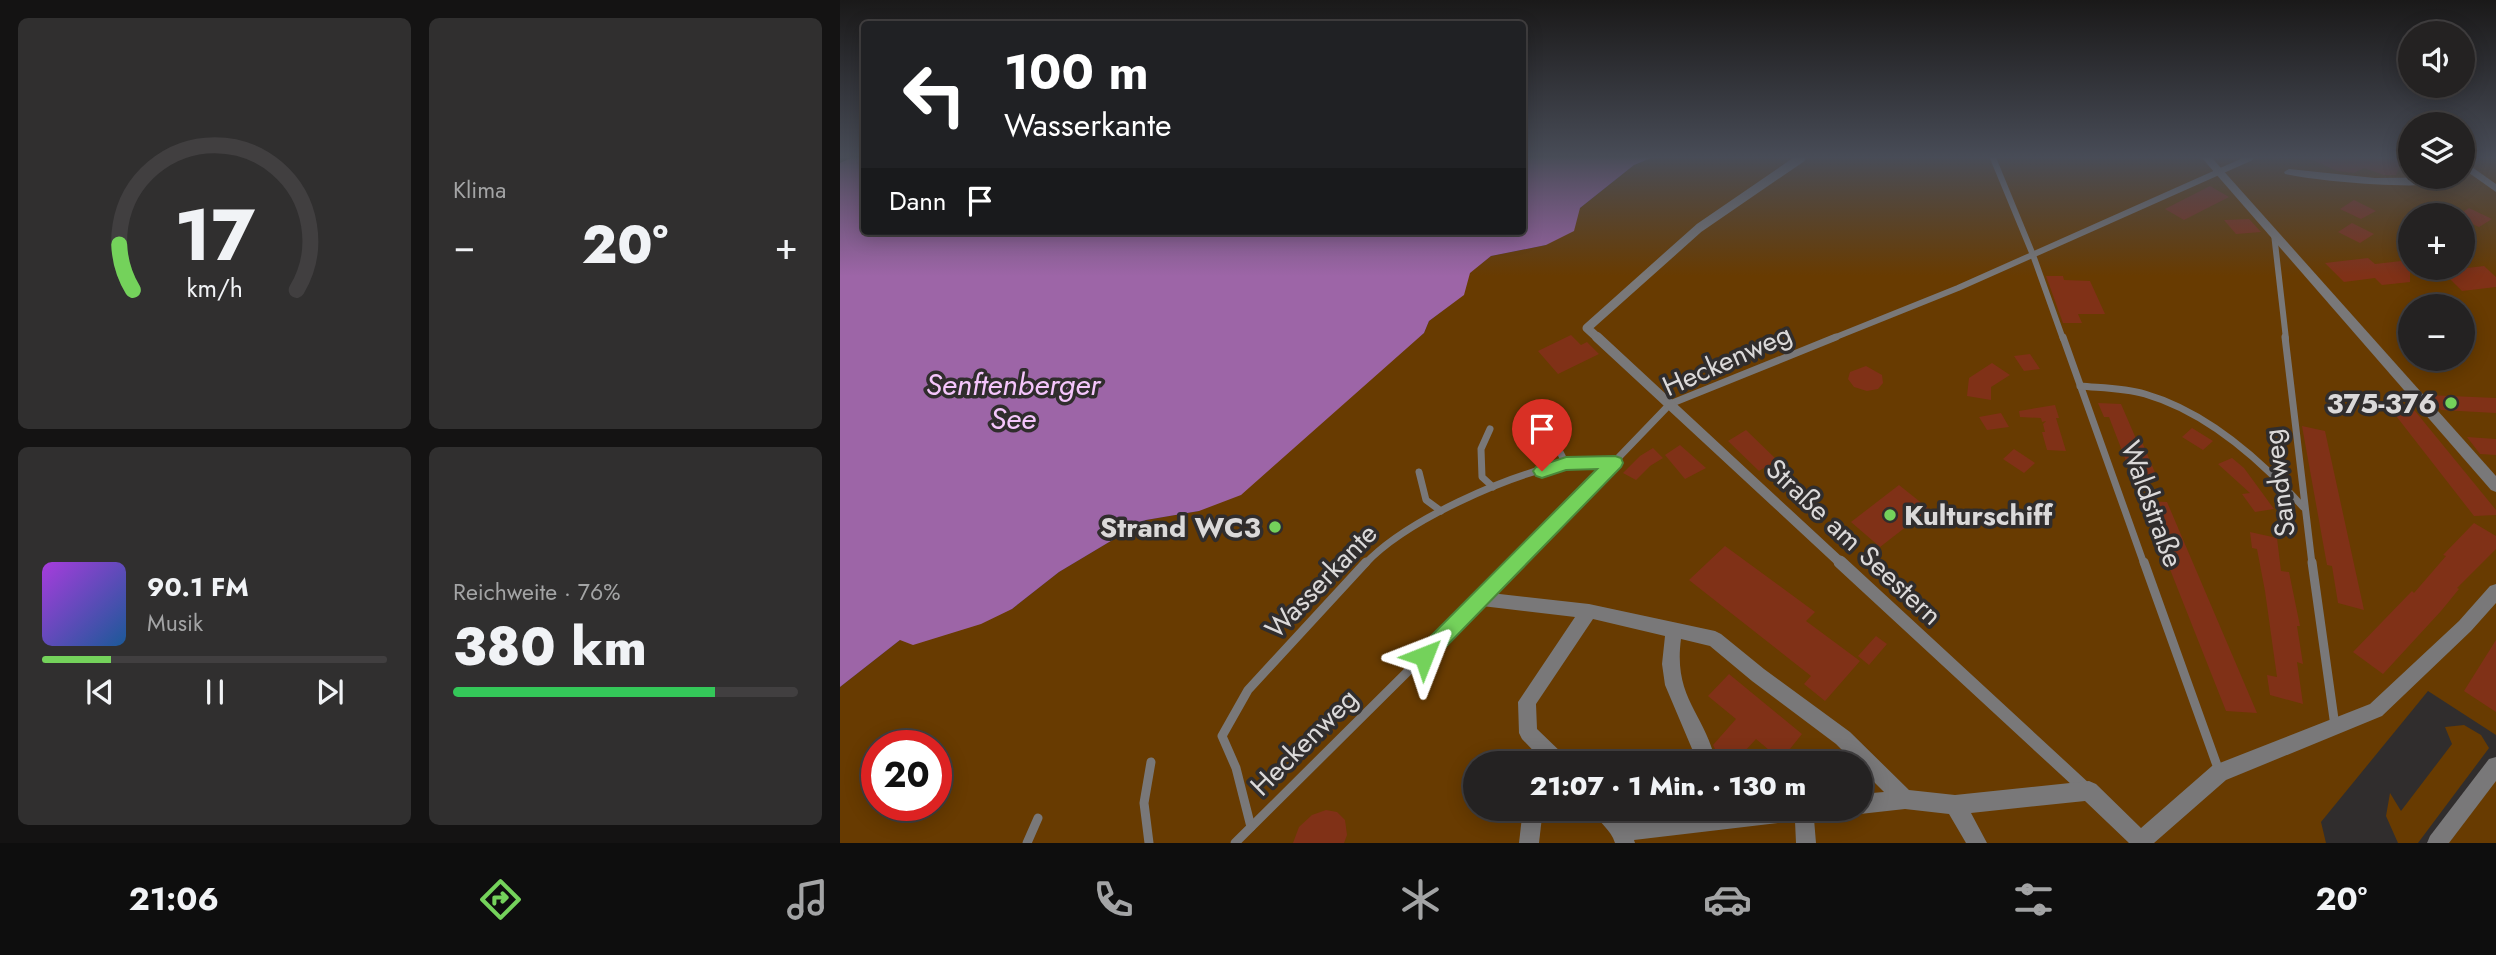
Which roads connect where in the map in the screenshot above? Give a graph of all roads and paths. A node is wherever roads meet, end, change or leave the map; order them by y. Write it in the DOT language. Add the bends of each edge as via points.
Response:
graph roads {
  1 [pos="1744,197"];
  2 [pos="2009,197"];
  3 [pos="2162,197"];
  4 [pos="2242,197"];
  5 [pos="2274,233"];
  6 [pos="2032,255"];
  7 [pos="2080,386"];
  8 [pos="1670,404"];
  9 [pos="1559,414"];
  10 [pos="1490,429"];
  11 [pos="1615,463"];
  12 [pos="1566,464"];
  13 [pos="1419,472"];
  14 [pos="2496,485"];
  15 [pos="1493,487"];
  16 [pos="2304,508"];
  17 [pos="1441,511"];
  18 [pos="2496,591"];
  19 [pos="1482,599"];
  20 [pos="1590,611"];
  21 [pos="1675,629"];
  22 [pos="2335,727"];
  23 [pos="1539,751"];
  24 [pos="1705,751"];
  25 [pos="1151,762"];
  26 [pos="2496,766"];
  27 [pos="2219,773"];
  28 [pos="2089,791"];
  29 [pos="1905,799"];
  30 [pos="1873,803"];
  31 [pos="1955,805"];
  32 [pos="1038,818"];
  33 [pos="1532,821"];
  34 [pos="1611,821"];
  35 [pos="1685,821"];
  36 [pos="1812,821"];
  37 [pos="1251,827"];
  38 [pos="1624,838"];
  39 [pos="2142,842"];
  40 [pos="1027,843"];
  41 [pos="1149,843"];
  42 [pos="1235,843"];
  43 [pos="1529,843"];
  44 [pos="1806,843"];
  45 [pos="1977,843"];
  46 [pos="2437,843"];
  1 -- 8 [label="street, Straße am Seestern" via="1699,228 1587,328"];
  2 -- 6 [label="lane, Waldstraße"];
  3 -- 6 [label="lane, Heckenweg"];
  4 -- 5 [label="street"];
  5 -- 14 [label="street"];
  5 -- 16 [label="lane, Sandweg"];
  6 -- 7 [label="lane, Waldstraße"];
  6 -- 8 [label="lane, Heckenweg"];
  7 -- 16 [label="lane" via="2146,394 2188,412 2278,477"];
  7 -- 27 [label="lane, Waldstraße"];
  8 -- 11 [label="lane, Heckenweg"];
  8 -- 28 [label="street, Straße am Seestern"];
  9 -- 12 [label="lane" via="1554,441"];
  10 -- 15 [label="lane" via="1481,449 1482,477"];
  11 -- 12 [label="lane, Wasserkante"];
  11 -- 19 [label="lane, Heckenweg"];
  12 -- 15 [label="lane, Wasserkante"];
  13 -- 17 [label="lane" via="1426,500"];
  15 -- 17 [label="lane, Wasserkante"];
  16 -- 22 [label="lane, Sandweg"];
  17 -- 37 [label="lane, Wasserkante" via="1405,529 1371,557 1248,690 1222,736 1236,768"];
  18 -- 22 [label="street" via="2376,710"];
  19 -- 20 [label="street"];
  19 -- 37 [label="lane, Heckenweg"];
  20 -- 21 [label="street"];
  20 -- 23 [label="street" via="1527,702 1528,733"];
  21 -- 24 [label="street" via="1669,653 1672,685"];
  21 -- 29 [label="street" via="1715,639 1843,738"];
  22 -- 27 [label="street"];
  25 -- 41 [label="lane" via="1142,813"];
  26 -- 46 [label="street"];
  27 -- 39 [label="street"];
  28 -- 31 [label="street"];
  28 -- 39 [label="street"];
  29 -- 30 [label="street"];
  29 -- 31 [label="street"];
  31 -- 45 [label="street"];
  32 -- 40 [label="lane"];
  33 -- 43 [label="street"];
  34 -- 38 [label="street"];
  35 -- 38 [label="street"];
  36 -- 44 [label="street"];
  37 -- 42 [label="lane, Heckenweg"];
}
